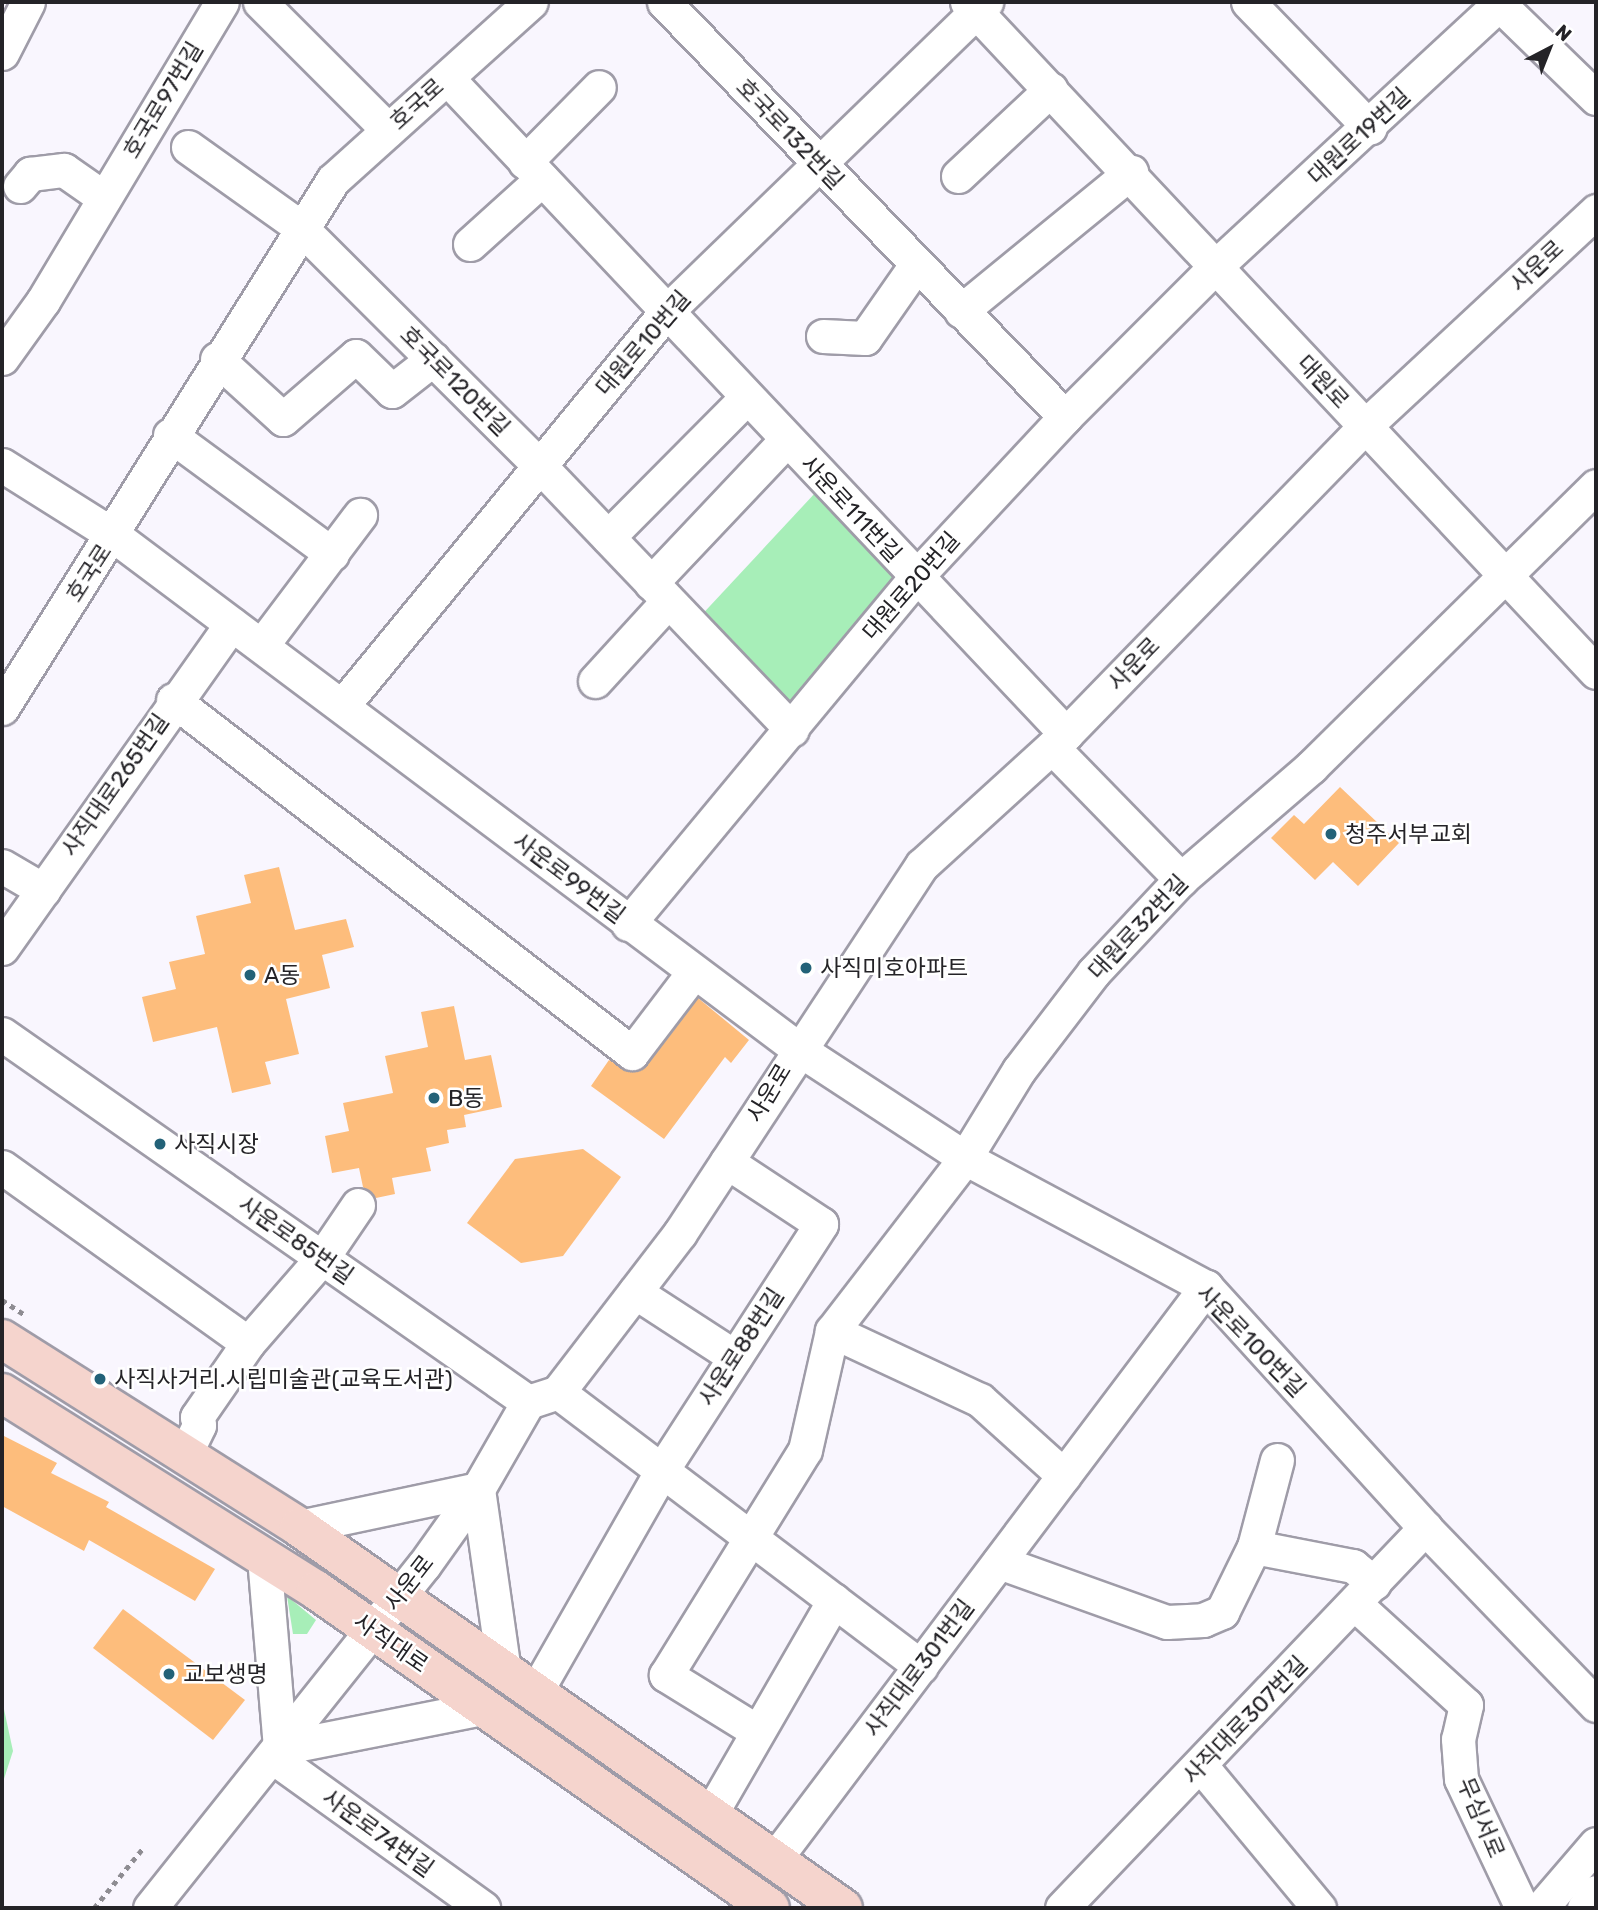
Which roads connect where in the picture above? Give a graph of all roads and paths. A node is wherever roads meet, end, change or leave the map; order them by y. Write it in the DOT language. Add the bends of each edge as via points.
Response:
graph roads {
  1 [pos="28,2"];
  2 [pos="222,2"];
  3 [pos="260,2"];
  4 [pos="664,2"];
  5 [pos="1248,2"];
  6 [pos="1499,3"];
  7 [pos="976,5"];
  8 [pos="513,7"];
  9 [pos="2,53"];
  10 [pos="447,78"];
  11 [pos="599,87"];
  12 [pos="1051,89"];
  13 [pos="1596,98"];
  14 [pos="1370,128"];
  15 [pos="388,130"];
  16 [pos="188,147"];
  17 [pos="818,164"];
  18 [pos="534,170"];
  19 [pos="1131,172"];
  20 [pos="958,176"];
  21 [pos="20,186"];
  22 [pos="104,198"];
  23 [pos="1596,211"];
  24 [pos="300,227"];
  25 [pos="470,244"];
  26 [pos="916,265"];
  27 [pos="1215,267"];
  28 [pos="961,311"];
  29 [pos="666,312"];
  30 [pos="823,335"];
  31 [pos="2,358"];
  32 [pos="216,359"];
  33 [pos="433,359"];
  34 [pos="746,398"];
  35 [pos="1065,417"];
  36 [pos="1365,426"];
  37 [pos="170,435"];
  38 [pos="786,440"];
  39 [pos="2,465"];
  40 [pos="539,465"];
  41 [pos="1596,486"];
  42 [pos="360,515"];
  43 [pos="113,535"];
  44 [pos="608,537"];
  45 [pos="332,554"];
  46 [pos="1502,575"];
  47 [pos="915,578"];
  48 [pos="660,592"];
  49 [pos="231,624"];
  50 [pos="262,645"];
  51 [pos="1596,672"];
  52 [pos="594,681"];
  53 [pos="173,700"];
  54 [pos="343,705"];
  55 [pos="2,708"];
  56 [pos="792,730"];
  57 [pos="1059,740"];
  58 [pos="2,866"];
  59 [pos="1181,879"];
  60 [pos="43,890"];
  61 [pos="628,924"];
  62 [pos="2,948"];
  63 [pos="693,972"];
  64 [pos="2,1034"];
  65 [pos="797,1048"];
  66 [pos="965,1158"];
  67 [pos="727,1163"];
  68 [pos="2,1167"];
  69 [pos="358,1205"];
  70 [pos="322,1258"];
  71 [pos="1206,1287"];
  72 [pos="635,1292"];
  73 [pos="832,1331"];
  74 [pos="2,1339"];
  75 [pos="248,1343"];
  76 [pos="735,1357"];
  77 [pos="2,1392"];
  78 [pos="543,1397"];
  79 [pos="185,1454"];
  80 [pos="1277,1460"];
  81 [pos="662,1470"];
  82 [pos="1064,1476"];
  83 [pos="478,1489"];
  84 [pos="299,1527"];
  85 [pos="1425,1528"];
  86 [pos="750,1535"];
  87 [pos="1254,1547"];
  88 [pos="264,1557"];
  89 [pos="999,1562"];
  90 [pos="1365,1594"];
  91 [pos="399,1597"];
  92 [pos="834,1600"];
  93 [pos="372,1631"];
  94 [pos="921,1667"];
  95 [pos="504,1671"];
  96 [pos="535,1693"];
  97 [pos="1596,1705"];
  98 [pos="482,1707"];
  99 [pos="755,1730"];
  100 [pos="277,1752"];
  101 [pos="1201,1766"];
  102 [pos="710,1815"];
  103 [pos="1596,1844"];
  104 [pos="144,1847"];
  105 [pos="774,1860"];
  106 [pos="1596,1892"];
  107 [pos="166,1903"];
  108 [pos="752,1903"];
  109 [pos="93,1908"];
  110 [pos="483,1908"];
  111 [pos="843,1908"];
  112 [pos="1062,1908"];
  113 [pos="1319,1908"];
  114 [pos="1522,1908"];
  115 [pos="1541,1908"];
  116 [pos="1584,1908"];
  1 -- 9 [label="street"];
  2 -- 22 [label="street, 호국로97번길"];
  3 -- 15 [label="street"];
  4 -- 17 [label="street, 호국로132번길"];
  5 -- 14 [label="street"];
  6 -- 13 [label="street"];
  6 -- 14 [label="street, 대원로19번길"];
  7 -- 12 [label="street, 대원로"];
  7 -- 17 [label="street, 대원로10번길"];
  8 -- 10 [label="street, 호국로"];
  10 -- 15 [label="street, 호국로"];
  10 -- 18 [label="street, 사운로111번길"];
  11 -- 18 [label="street"];
  12 -- 19 [label="street, 대원로"];
  12 -- 20 [label="street"];
  14 -- 27 [label="street, 대원로19번길"];
  15 -- 24 [label="street, 호국로" via="333,180"];
  16 -- 24 [label="street"];
  17 -- 26 [label="street, 호국로132번길"];
  17 -- 29 [label="street, 대원로10번길"];
  18 -- 25 [label="street"];
  18 -- 29 [label="street, 사운로111번길"];
  19 -- 27 [label="street, 대원로"];
  19 -- 28 [label="street"];
  21 -- 22 [label="street" via="30,174 64,170"];
  22 -- 31 [label="street, 호국로97번길" via="43,301"];
  23 -- 36 [label="street, 사운로"];
  24 -- 32 [label="street, 호국로"];
  24 -- 33 [label="street, 호국로120번길"];
  26 -- 28 [label="street, 호국로132번길"];
  26 -- 30 [label="street" via="865,338"];
  27 -- 35 [label="street, 대원로20번길"];
  27 -- 36 [label="street, 대원로"];
  28 -- 35 [label="street, 호국로132번길"];
  29 -- 34 [label="street, 사운로111번길"];
  29 -- 40 [label="street, 대원로10번길"];
  32 -- 33 [label="street" via="283,419 356,356 392,391"];
  32 -- 37 [label="street, 호국로"];
  33 -- 40 [label="street, 호국로120번길"];
  34 -- 38 [label="street, 사운로111번길"];
  34 -- 44 [label="street"];
  35 -- 47 [label="street, 대원로20번길"];
  36 -- 46 [label="street, 대원로"];
  36 -- 57 [label="street, 사운로"];
  37 -- 43 [label="street, 호국로"];
  37 -- 45 [label="street"];
  38 -- 47 [label="street, 사운로111번길"];
  38 -- 48 [label="street"];
  39 -- 43 [label="street, 사운로99번길"];
  40 -- 44 [label="street, 호국로120번길"];
  40 -- 54 [label="street, 대원로10번길"];
  41 -- 46 [label="street, 대원로32번길"];
  42 -- 45 [label="street"];
  43 -- 49 [label="street, 사운로99번길"];
  43 -- 55 [label="street, 호국로"];
  44 -- 48 [label="street, 호국로120번길"];
  45 -- 50 [label="street"];
  46 -- 51 [label="street, 대원로"];
  46 -- 59 [label="street, 대원로32번길" via="1311,767"];
  47 -- 56 [label="street, 대원로20번길"];
  47 -- 57 [label="street, 사운로111번길"];
  48 -- 52 [label="street"];
  48 -- 56 [label="street, 호국로120번길"];
  49 -- 50 [label="street, 사운로99번길"];
  49 -- 53 [label="street, 사직대로265번길"];
  50 -- 54 [label="street, 사운로99번길"];
  53 -- 60 [label="street, 사직대로265번길"];
  53 -- 63 [label="street" via="632,1053"];
  54 -- 61 [label="street, 사운로99번길"];
  56 -- 61 [label="street, 대원로20번길"];
  57 -- 59 [label="street, 사운로111번길"];
  57 -- 65 [label="street, 사운로" via="922,865"];
  58 -- 60 [label="street"];
  59 -- 66 [label="street, 대원로32번길" via="1086,982 1019,1070"];
  60 -- 62 [label="street, 사직대로265번길"];
  61 -- 63 [label="street, 사운로99번길"];
  63 -- 65 [label="street, 사운로99번길"];
  64 -- 70 [label="street, 사운로85번길"];
  65 -- 66 [label="street, 사운로100번길"];
  65 -- 67 [label="street, 사운로"];
  66 -- 71 [label="street, 사운로100번길"];
  66 -- 73 [label="street, 대원로32번길"];
  67 -- 72 [label="street, 사운로"];
  67 -- 76 [label="street, 사운로88번길" via="821,1224"];
  68 -- 75 [label="street"];
  69 -- 70 [label="street"];
  70 -- 75 [label="street"];
  70 -- 78 [label="street, 사운로85번길"];
  71 -- 82 [label="street, 사직대로301번길"];
  71 -- 85 [label="street, 사운로100번길"];
  72 -- 76 [label="street"];
  72 -- 78 [label="street, 사운로"];
  73 -- 82 [label="street" via="980,1400"];
  73 -- 86 [label="street, 대원로32번길" via="805,1450"];
  74 -- 79 [label="main road, 사직대로"];
  75 -- 79 [label="street" via="197,1417 199,1425"];
  76 -- 81 [label="street, 사운로88번길"];
  77 -- 88 [label="main road, 사직대로"];
  78 -- 81 [label="street"];
  78 -- 83 [label="street, 사운로"];
  79 -- 84 [label="main road, 사직대로"];
  80 -- 87 [label="street"];
  81 -- 86 [label="street"];
  81 -- 96 [label="street"];
  82 -- 89 [label="street, 사직대로301번길"];
  83 -- 84 [label="street"];
  83 -- 91 [label="street, 사운로"];
  83 -- 95 [label="street"];
  84 -- 91 [label="main road, 사직대로"];
  85 -- 90 [label="street, 사직대로307번길"];
  85 -- 97 [label="street, 사운로100번길"];
  86 -- 92 [label="street"];
  86 -- 99 [label="street" via="666,1675"];
  87 -- 89 [label="street" via="1222,1612 1167,1622"];
  87 -- 90 [label="street" via="1353,1566"];
  88 -- 93 [label="main road, 사직대로"];
  88 -- 100 [label="street"];
  89 -- 94 [label="street, 사직대로301번길"];
  90 -- 101 [label="street, 사직대로307번길"];
  90 -- 114 [label="street, 무심서로" via="1466,1705 1458,1739 1461,1779"];
  91 -- 93 [label="street, 사운로"];
  91 -- 95 [label="main road, 사직대로"];
  92 -- 94 [label="street"];
  92 -- 99 [label="street"];
  93 -- 98 [label="main road, 사직대로"];
  93 -- 100 [label="street, 사운로"];
  94 -- 105 [label="street, 사직대로301번길"];
  95 -- 96 [label="main road, 사직대로"];
  96 -- 102 [label="main road, 사직대로"];
  98 -- 100 [label="street"];
  98 -- 108 [label="main road, 사직대로"];
  99 -- 102 [label="street"];
  100 -- 107 [label="street, 사운로"];
  100 -- 110 [label="street, 사운로74번길"];
  101 -- 112 [label="street, 사직대로307번길"];
  101 -- 113 [label="street"];
  102 -- 105 [label="main road, 사직대로"];
  103 -- 115 [label="street"];
  104 -- 109 [label="path"];
  105 -- 111 [label="main road, 사직대로"];
  106 -- 116 [label="street"];
}
